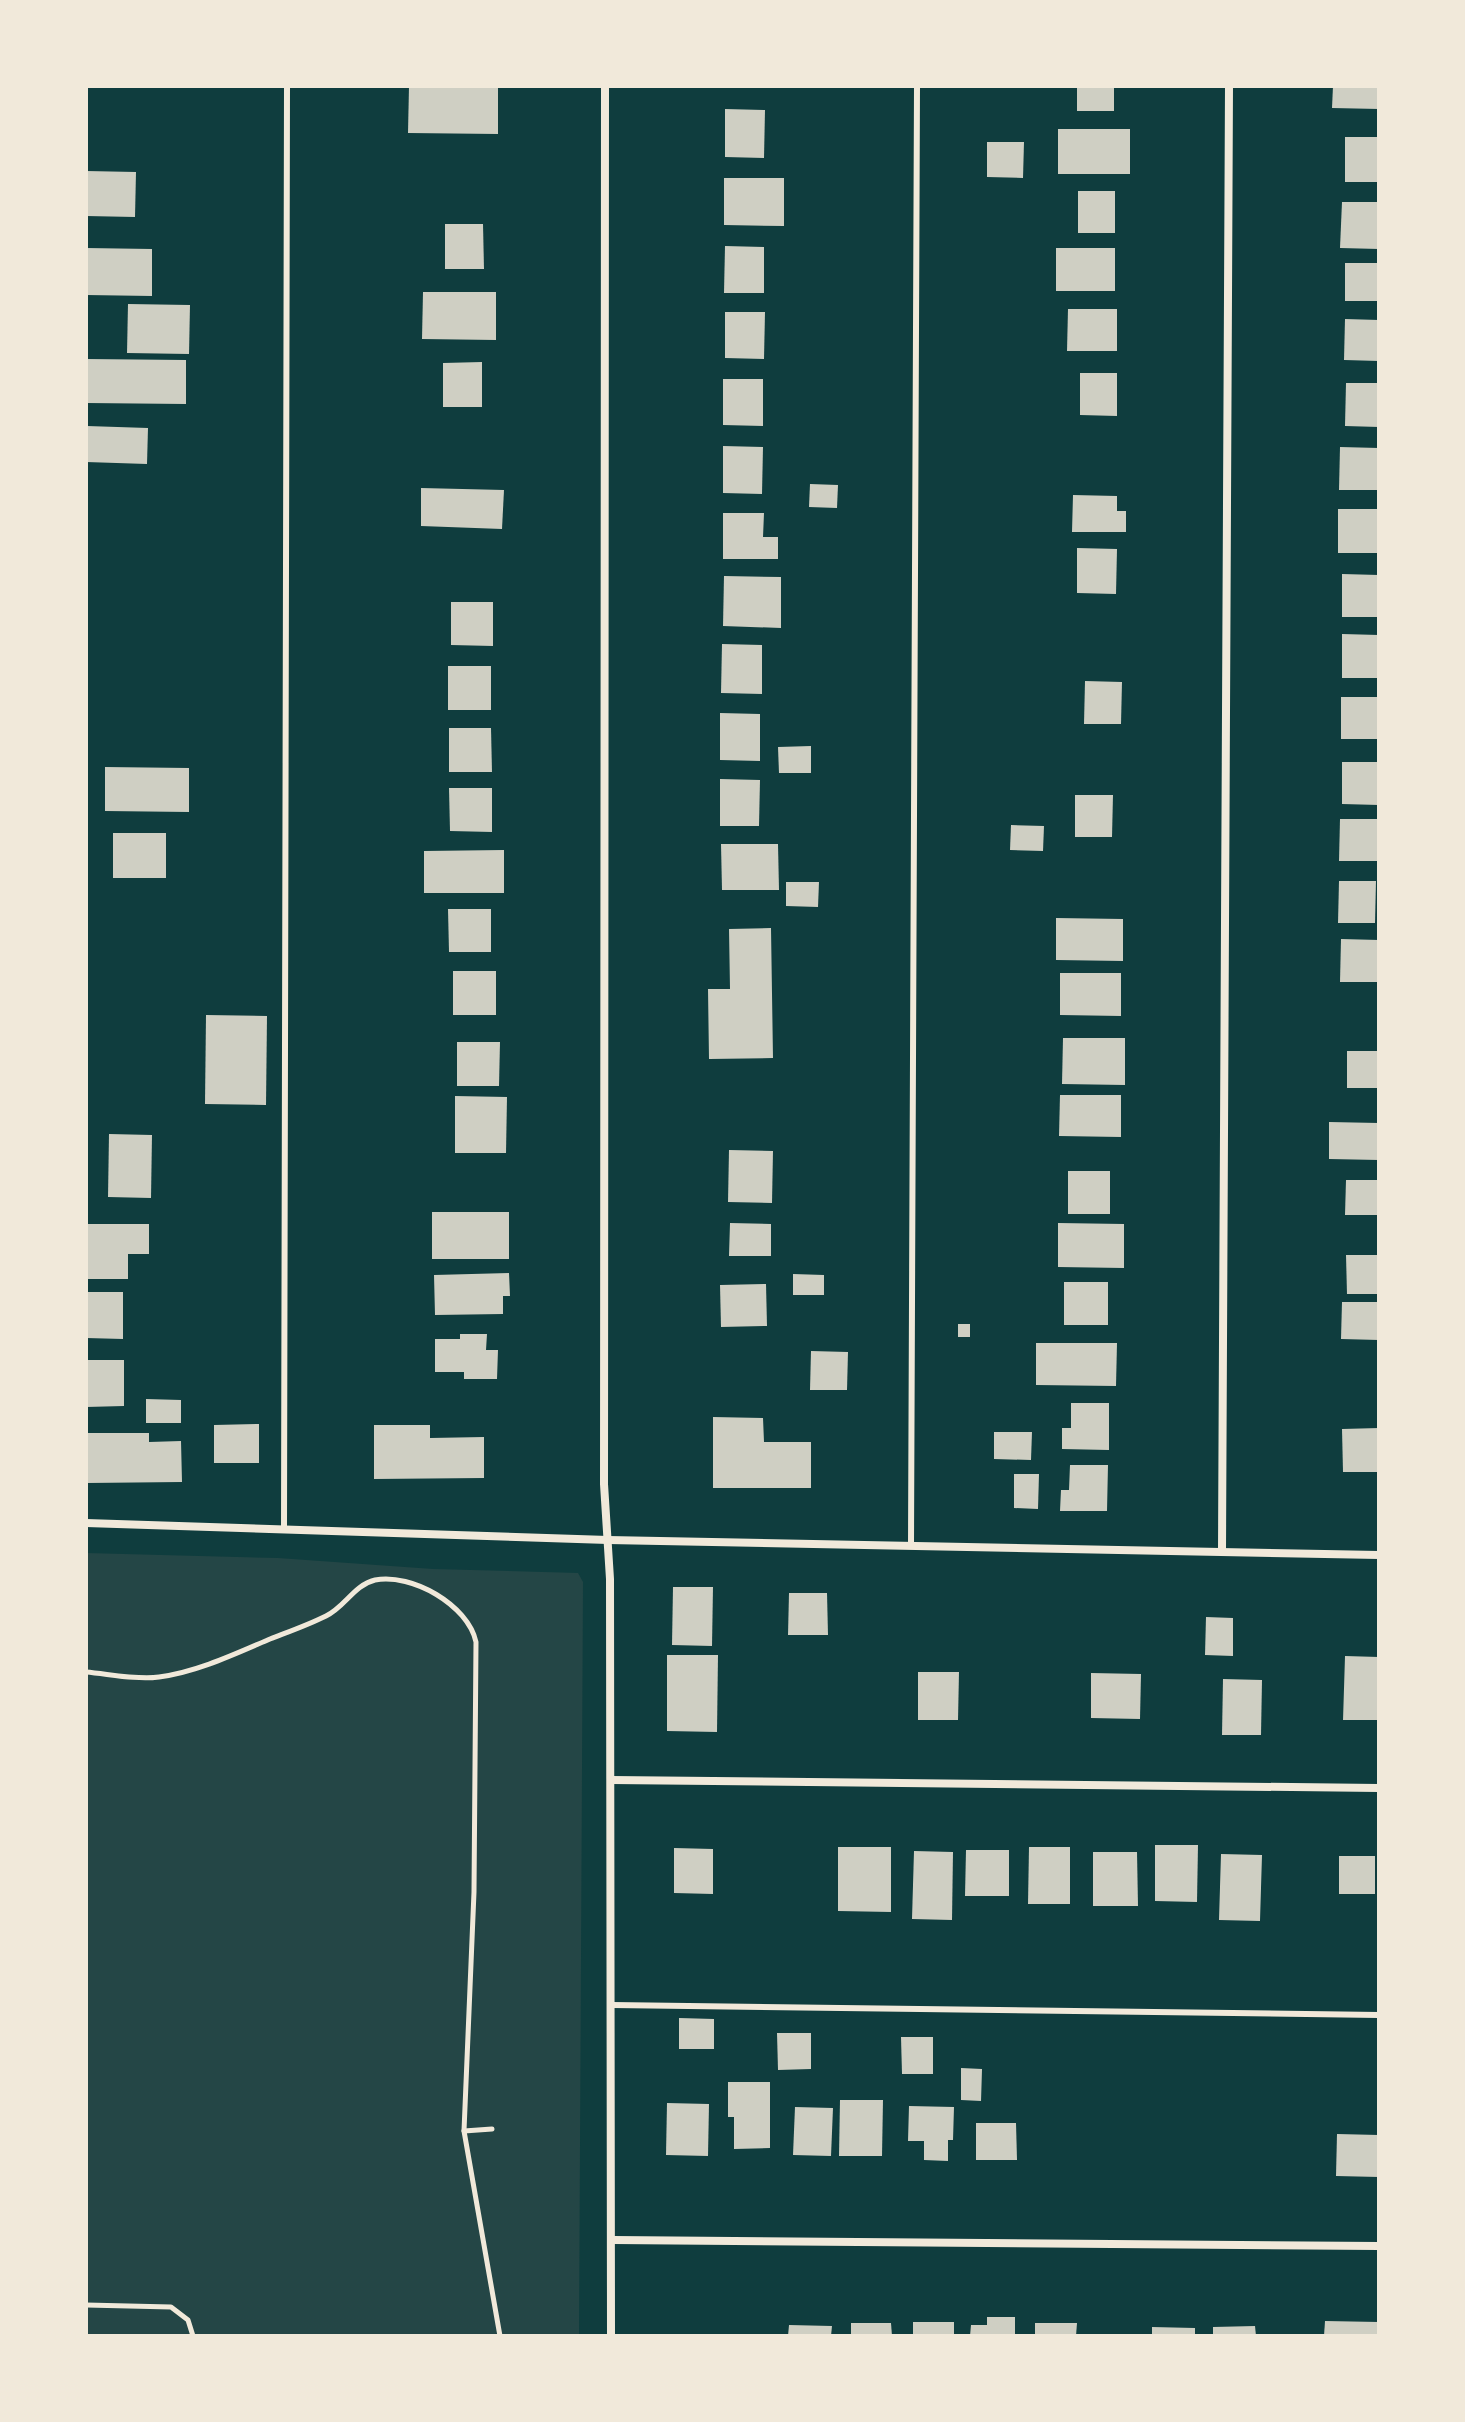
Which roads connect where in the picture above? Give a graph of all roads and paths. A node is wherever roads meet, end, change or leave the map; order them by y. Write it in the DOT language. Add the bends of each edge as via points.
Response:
graph roads {
  1 [pos="287,86"];
  2 [pos="605,86"];
  3 [pos="917,86"];
  4 [pos="1229,86"];
  5 [pos="86,1523"];
  6 [pos="284,1528"];
  7 [pos="608,1540"];
  8 [pos="911,1545"];
  9 [pos="1222,1551"];
  10 [pos="1379,1555"];
  11 [pos="86,1672"];
  12 [pos="611,1780"];
  13 [pos="1379,1788"];
  14 [pos="612,2005"];
  15 [pos="1379,2015"];
  16 [pos="492,2129"];
  17 [pos="464,2131"];
  18 [pos="613,2240"];
  19 [pos="1379,2246"];
  20 [pos="86,2305"];
  21 [pos="193,2336"];
  22 [pos="500,2336"];
  23 [pos="611,2336"];
  1 -- 6 [label="lane"];
  2 -- 7 [label="street"];
  3 -- 8 [label="lane"];
  4 -- 9 [label="street"];
  5 -- 6 [label="street"];
  6 -- 7 [label="street"];
  7 -- 8 [label="street"];
  7 -- 12 [label="street"];
  8 -- 9 [label="street"];
  9 -- 10 [label="street"];
  11 -- 17 [label="path" via="176,1674 328,1616 374,1580 419,1587 466,1617 476,1642 476,1808"];
  12 -- 13 [label="street"];
  12 -- 14 [label="street"];
  14 -- 15 [label="lane"];
  14 -- 18 [label="street"];
  16 -- 17 [label="path"];
  17 -- 22 [label="path"];
  18 -- 19 [label="street"];
  18 -- 23 [label="street"];
  20 -- 21 [label="path" via="171,2307 188,2320"];
}
